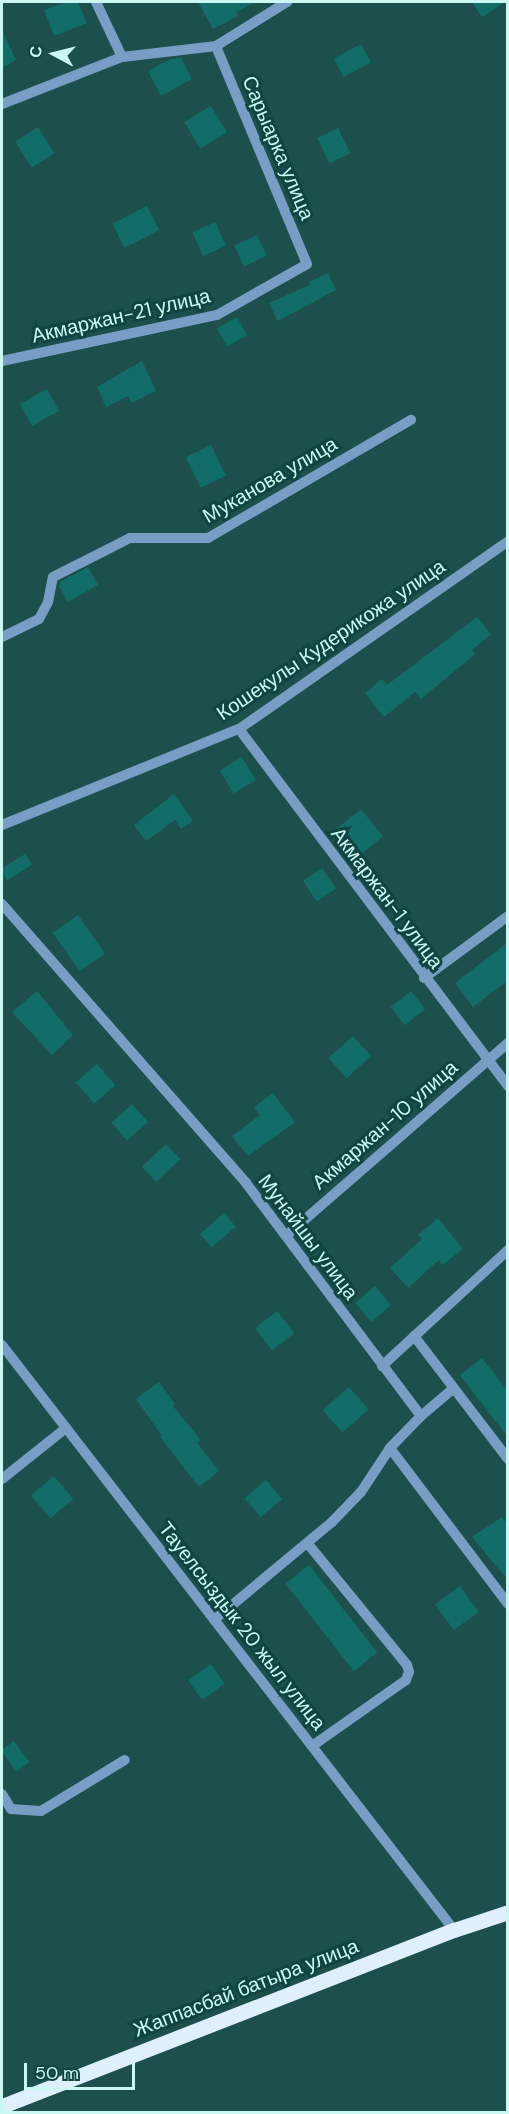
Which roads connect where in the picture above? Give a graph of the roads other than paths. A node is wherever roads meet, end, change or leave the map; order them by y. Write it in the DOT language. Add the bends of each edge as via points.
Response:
graph roads {
  1 [pos="96,2"];
  2 [pos="287,2"];
  3 [pos="216,46"];
  4 [pos="122,57"];
  5 [pos="2,104"];
  6 [pos="307,264"];
  7 [pos="2,361"];
  8 [pos="411,420"];
  9 [pos="507,541"];
  10 [pos="2,638"];
  11 [pos="239,729"];
  12 [pos="2,825"];
  13 [pos="2,904"];
  14 [pos="507,916"];
  15 [pos="424,978"];
  16 [pos="507,1043"];
  17 [pos="486,1060"];
  18 [pos="507,1086"];
  19 [pos="287,1235"];
  20 [pos="507,1250"];
  21 [pos="414,1336"];
  22 [pos="2,1345"];
  23 [pos="382,1366"];
  24 [pos="454,1388"];
  25 [pos="421,1416"];
  26 [pos="66,1428"];
  27 [pos="390,1448"];
  28 [pos="507,1459"];
  29 [pos="2,1479"];
  30 [pos="308,1544"];
  31 [pos="507,1604"];
  32 [pos="214,1620"];
  33 [pos="312,1746"];
  34 [pos="124,1760"];
  35 [pos="2,1794"];
  36 [pos="507,1912"];
  37 [pos="454,1930"];
  38 [pos="2,2106"];
  1 -- 4 [label="street"];
  2 -- 3 [label="street"];
  3 -- 4 [label="street"];
  3 -- 6 [label="street, Сарыарка улица"];
  4 -- 5 [label="street"];
  6 -- 7 [label="street, Акмаржан-21 улица" via="218,315"];
  8 -- 10 [label="street, Муканова улица" via="208,538 130,538 53,577 48,602 39,619"];
  9 -- 11 [label="street, Кошекулы Кудерикожа улица"];
  11 -- 12 [label="street, Кошекулы Кудерикожа улица"];
  11 -- 15 [label="street, Акмаржан-1 улица"];
  13 -- 19 [label="street, Мунайшы улица"];
  14 -- 15 [label="street"];
  15 -- 17 [label="street, Акмаржан-1 улица"];
  16 -- 17 [label="street, Акмаржан-10 улица"];
  17 -- 18 [label="street, Акмаржан-1 улица"];
  17 -- 19 [label="street, Акмаржан-10 улица"];
  19 -- 23 [label="street, Мунайшы улица"];
  20 -- 21 [label="street"];
  21 -- 23 [label="street"];
  21 -- 24 [label="street"];
  22 -- 26 [label="street, Тауелсыздык 20 жыл улица"];
  23 -- 25 [label="street, Мунайшы улица"];
  24 -- 25 [label="street"];
  24 -- 28 [label="street"];
  25 -- 27 [label="street"];
  26 -- 29 [label="street"];
  26 -- 32 [label="street, Тауелсыздык 20 жыл улица"];
  27 -- 30 [label="street" via="361,1492"];
  27 -- 31 [label="street"];
  30 -- 32 [label="street"];
  30 -- 33 [label="street" via="409,1672 406,1680"];
  32 -- 33 [label="street, Тауелсыздык 20 жыл улица"];
  33 -- 37 [label="street, Тауелсыздык 20 жыл улица"];
  34 -- 35 [label="street" via="41,1811 11,1809"];
  36 -- 37 [label="main road, Жаппасбай батыра улица"];
  37 -- 38 [label="main road, Жаппасбай батыра улица"];
}
